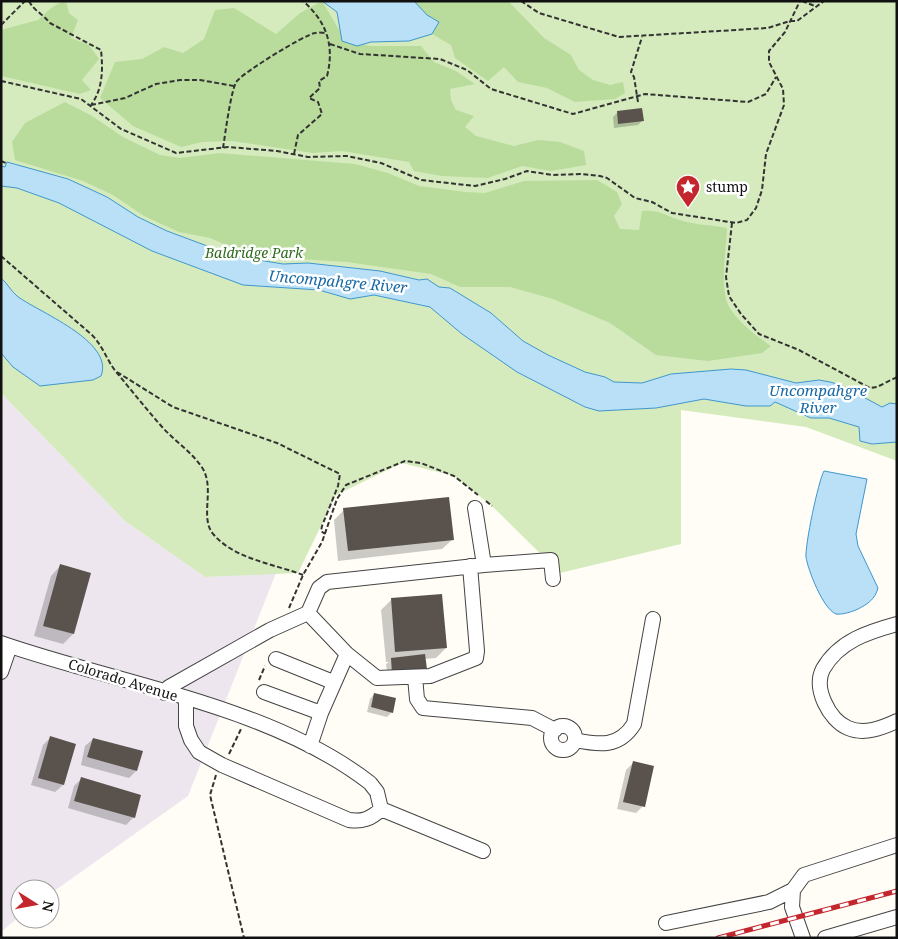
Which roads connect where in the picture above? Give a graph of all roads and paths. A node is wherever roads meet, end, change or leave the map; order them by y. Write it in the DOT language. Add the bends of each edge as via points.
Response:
graph roads {
  1 [pos="303,1"];
  2 [pos="520,1"];
  3 [pos="801,1"];
  4 [pos="824,1"];
  5 [pos="24,2"];
  6 [pos="815,6"];
  7 [pos="790,20"];
  8 [pos="1,25"];
  9 [pos="327,33"];
  10 [pos="642,37"];
  11 [pos="330,44"];
  12 [pos="776,76"];
  13 [pos="1,81"];
  14 [pos="234,86"];
  15 [pos="638,96"];
  16 [pos="638,102"];
  17 [pos="91,105"];
  18 [pos="223,148"];
  19 [pos="294,154"];
  20 [pos="1,161"];
  21 [pos="6,163"];
  22 [pos="732,223"];
  23 [pos="1,256"];
  24 [pos="115,371"];
  25 [pos="897,377"];
  26 [pos="492,506"];
  27 [pos="475,508"];
  28 [pos="325,534"];
  29 [pos="484,565"];
  30 [pos="470,566"];
  31 [pos="303,575"];
  32 [pos="553,579"];
  33 [pos="308,613"];
  34 [pos="653,619"];
  35 [pos="897,624"];
  36 [pos="282,625"];
  37 [pos="6,645"];
  38 [pos="347,654"];
  39 [pos="271,660"];
  40 [pos="1,672"];
  41 [pos="415,677"];
  42 [pos="333,682"];
  43 [pos="260,689"];
  44 [pos="165,693"];
  45 [pos="186,699"];
  46 [pos="321,713"];
  47 [pos="245,717"];
  48 [pos="897,722"];
  49 [pos="310,746"];
  50 [pos="222,765"];
  51 [pos="381,809"];
  52 [pos="897,845"];
  53 [pos="483,852"];
  54 [pos="793,890"];
  55 [pos="897,917"];
  56 [pos="666,923"];
  57 [pos="244,938"];
  58 [pos="803,938"];
  59 [pos="824,938"];
  1 -- 9 [label="path"];
  2 -- 10 [label="path" via="539,13 619,37"];
  3 -- 6 [label="path"];
  3 -- 7 [label="path"];
  4 -- 6 [label="path"];
  5 -- 8 [label="path"];
  5 -- 17 [label="path" via="45,15 50,23 101,50 102,76 97,98"];
  6 -- 7 [label="path" via="797,21"];
  7 -- 10 [label="path" via="768,28"];
  7 -- 12 [label="path" via="785,32 769,51 768,57"];
  9 -- 11 [label="path"];
  9 -- 14 [label="path" via="315,33 255,65"];
  10 -- 15 [label="path" via="631,72"];
  11 -- 15 [label="path" via="360,54 440,59 467,70 491,90 573,114"];
  11 -- 19 [label="path" via="326,76 318,81 320,88 310,98 318,102 322,114 298,135"];
  12 -- 15 [label="path" via="766,94 748,102 687,96"];
  12 -- 22 [label="path" via="783,89 784,104 766,154 762,190 752,216 743,223"];
  13 -- 17 [label="path" via="81,98"];
  14 -- 17 [label="path" via="180,80 156,84 126,98"];
  14 -- 18 [label="path"];
  15 -- 16 [label="path"];
  17 -- 18 [label="path" via="120,129 176,153"];
  18 -- 19 [label="path"];
  19 -- 22 [label="path" via="346,156 382,163 421,180 476,186 527,171 600,176 635,198 672,212"];
  20 -- 21 [label="path"];
  22 -- 25 [label="path" via="726,277 729,296 759,334 799,350 870,388"];
  23 -- 24 [label="path" via="92,334"];
  24 -- 28 [label="path" via="172,407 277,443 340,474 322,526 321,532"];
  24 -- 31 [label="path" via="202,469 208,487 206,517 212,534 237,552"];
  26 -- 28 [label="path" via="454,476 421,463 405,462 346,485 337,499"];
  27 -- 29 [label="street"];
  28 -- 31 [label="path"];
  29 -- 30 [label="street"];
  29 -- 32 [label="street" via="550,560"];
  30 -- 33 [label="street" via="326,582 319,588"];
  30 -- 41 [label="street" via="476,658 430,676"];
  31 -- 36 [label="path"];
  33 -- 36 [label="street"];
  33 -- 38 [label="street"];
  34 -- 41 [label="street" via="634,724 628,733 613,742 600,745 575,740 568,750 560,750 552,741 555,730 532,718 423,708 417,699"];
  35 -- 48 [label="street" via="871,630 853,640 830,659 820,678 824,702 839,722 849,728 877,730"];
  36 -- 44 [label="street" via="169,687"];
  37 -- 40 [label="street"];
  37 -- 44 [label="street, Colorado Avenue"];
  38 -- 41 [label="street" via="377,678"];
  38 -- 42 [label="street"];
  39 -- 42 [label="street"];
  39 -- 43 [label="path"];
  42 -- 46 [label="street"];
  43 -- 46 [label="street"];
  44 -- 45 [label="street, Colorado Avenue"];
  45 -- 47 [label="street, Colorado Avenue"];
  45 -- 50 [label="street" via="186,726 191,740 199,752"];
  46 -- 49 [label="street"];
  47 -- 49 [label="street, Colorado Avenue"];
  47 -- 50 [label="path"];
  49 -- 51 [label="street, Colorado Avenue" via="370,783 377,792"];
  50 -- 51 [label="street" via="349,820 368,819"];
  50 -- 57 [label="path" via="210,795"];
  51 -- 53 [label="street"];
  52 -- 54 [label="street" via="804,874"];
  54 -- 56 [label="street" via="769,902"];
  54 -- 58 [label="street" via="792,907"];
  55 -- 59 [label="street"];
}
